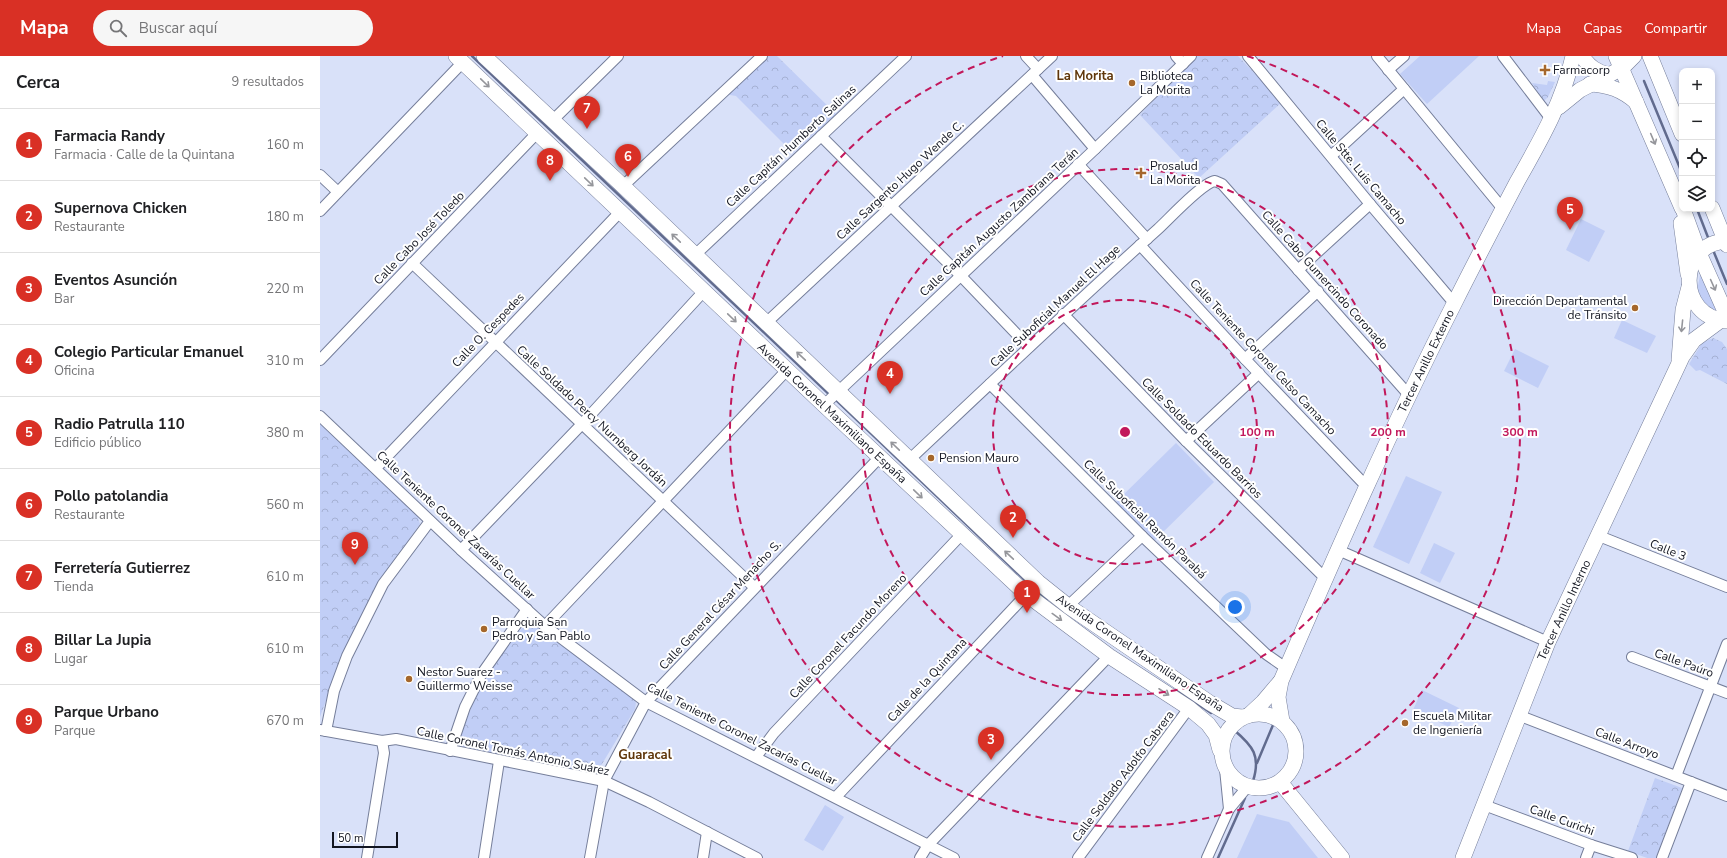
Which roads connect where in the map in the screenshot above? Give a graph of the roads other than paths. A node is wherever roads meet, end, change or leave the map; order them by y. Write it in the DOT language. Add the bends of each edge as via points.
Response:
graph roads {
  1 [pos="484,56"];
  2 [pos="618,56"];
  3 [pos="762,56"];
  4 [pos="906,56"];
  5 [pos="1026,56"];
  6 [pos="1052,56"];
  7 [pos="1191,56"];
  8 [pos="1248,56"];
  9 [pos="1377,56"];
  10 [pos="1404,56"];
  11 [pos="1503,56"];
  12 [pos="1573,56"];
  13 [pos="1582,56"];
  14 [pos="1650,56"];
  15 [pos="1657,56"];
  16 [pos="460,59"];
  17 [pos="1179,60"];
  18 [pos="1625,61"];
  19 [pos="1388,70"];
  20 [pos="1035,72"];
  21 [pos="1609,75"];
  22 [pos="1659,77"];
  23 [pos="1590,84"];
  24 [pos="1404,89"];
  25 [pos="1637,103"];
  26 [pos="1553,116"];
  27 [pos="552,120"];
  28 [pos="1679,127"];
  29 [pos="537,133"];
  30 [pos="822,136"];
  31 [pos="1095,149"];
  32 [pos="576,155"];
  33 [pos="1331,156"];
  34 [pos="1078,164"];
  35 [pos="320,175"];
  36 [pos="1222,184"];
  37 [pos="623,186"];
  38 [pos="338,192"];
  39 [pos="1679,200"];
  40 [pos="1370,204"];
  41 [pos="890,206"];
  42 [pos="1503,209"];
  43 [pos="320,211"];
  44 [pos="620,212"];
  45 [pos="1682,212"];
  46 [pos="1684,212"];
  47 [pos="1713,212"];
  48 [pos="1143,242"];
  49 [pos="1724,242"];
  50 [pos="1702,251"];
  51 [pos="695,256"];
  52 [pos="412,263"];
  53 [pos="1298,270"];
  54 [pos="960,275"];
  55 [pos="1689,284"];
  56 [pos="704,291"];
  57 [pos="1318,291"];
  58 [pos="1454,303"];
  59 [pos="1063,314"];
  60 [pos="1725,319"];
  61 [pos="766,323"];
  62 [pos="495,342"];
  63 [pos="1029,347"];
  64 [pos="1245,359"];
  65 [pos="320,360"];
  66 [pos="1678,367"];
  67 [pos="787,370"];
  68 [pos="1259,373"];
  69 [pos="990,384"];
  70 [pos="1408,394"];
  71 [pos="832,398"];
  72 [pos="320,416"];
  73 [pos="582,424"];
  74 [pos="1186,441"];
  75 [pos="880,457"];
  76 [pos="909,460"];
  77 [pos="376,468"];
  78 [pos="1367,487"];
  79 [pos="663,501"];
  80 [pos="430,521"];
  81 [pos="961,535"];
  82 [pos="1142,536"];
  83 [pos="1599,536"];
  84 [pos="461,550"];
  85 [pos="1338,550"];
  86 [pos="1325,578"];
  87 [pos="754,587"];
  88 [pos="1032,588"];
  89 [pos="1727,588"];
  90 [pos="1068,606"];
  91 [pos="527,609"];
  92 [pos="545,626"];
  93 [pos="1548,642"];
  94 [pos="1727,644"];
  95 [pos="1109,656"];
  96 [pos="1632,658"];
  97 [pos="1284,675"];
  98 [pos="1710,686"];
  99 [pos="1727,693"];
  100 [pos="646,702"];
  101 [pos="1189,708"];
  102 [pos="1518,715"];
  103 [pos="1246,716"];
  104 [pos="1282,721"];
  105 [pos="323,731"];
  106 [pos="382,741"];
  107 [pos="1220,750"];
  108 [pos="450,751"];
  109 [pos="756,757"];
  110 [pos="499,761"];
  111 [pos="1226,769"];
  112 [pos="1676,776"];
  113 [pos="604,781"];
  114 [pos="1280,782"];
  115 [pos="1691,782"];
  116 [pos="1248,786"];
  117 [pos="1727,796"];
  118 [pos="836,797"];
  119 [pos="1484,805"];
  120 [pos="1229,809"];
  121 [pos="707,832"];
  122 [pos="928,845"];
  123 [pos="1591,845"];
  124 [pos="367,858"];
  125 [pos="484,858"];
  126 [pos="590,858"];
  127 [pos="704,858"];
  128 [pos="757,858"];
  129 [pos="920,858"];
  130 [pos="954,858"];
  131 [pos="1078,858"];
  132 [pos="1207,858"];
  133 [pos="1342,858"];
  134 [pos="1463,858"];
  135 [pos="1586,858"];
  136 [pos="1632,858"];
  137 [pos="1662,858"];
  1 -- 27 [label="street, Avenida Coronel Maximiliano España"];
  2 -- 27 [label="street"];
  3 -- 37 [label="street"];
  4 -- 30 [label="street, Calle Capitán Humberto Salinas"];
  5 -- 20 [label="street"];
  6 -- 20 [label="street, Calle Sargento Hugo Wende C."];
  7 -- 17 [label="street, Calle Capitán Augusto Zambrana Terán"];
  8 -- 33 [label="street, Calle Stte. Luis Camacho"];
  9 -- 19 [label="street"];
  10 -- 19 [label="street"];
  11 -- 26 [label="street"];
  12 -- 26 [label="street, Tercer Anillo Externo" via="1566,84"];
  13 -- 21 [label="street" via="1592,68"];
  14 -- 22 [label="street"];
  15 -- 22 [label="street"];
  16 -- 29 [label="street, Avenida Coronel Maximiliano España, one-way"];
  16 -- 38 [label="street"];
  17 -- 31 [label="street, Calle Capitán Augusto Zambrana Terán"];
  18 -- 21 [label="street, Tercer Anillo Externo"];
  18 -- 25 [label="street"];
  19 -- 24 [label="street"];
  20 -- 31 [label="street"];
  20 -- 41 [label="street, Calle Sargento Hugo Wende C."];
  21 -- 23 [label="street, Tercer Anillo Externo"];
  22 -- 28 [label="street"];
  23 -- 25 [label="street" via="1616,88 1628,94"];
  23 -- 26 [label="street, Tercer Anillo Externo" via="1571,96"];
  24 -- 33 [label="street"];
  24 -- 42 [label="street"];
  25 -- 39 [label="street, one-way"];
  26 -- 42 [label="street, Tercer Anillo Externo"];
  27 -- 32 [label="street, Avenida Coronel Maximiliano España"];
  29 -- 32 [label="street, Avenida Coronel Maximiliano España"];
  29 -- 52 [label="street, Calle Cabo José Toledo"];
  30 -- 41 [label="street"];
  30 -- 51 [label="street, Calle Capitán Humberto Salinas"];
  31 -- 34 [label="street, Calle Capitán Augusto Zambrana Terán"];
  32 -- 37 [label="street, Avenida Coronel Maximiliano España"];
  32 -- 44 [label="street, Avenida Coronel Maximiliano España, one-way"];
  33 -- 40 [label="street, Calle Stte. Luis Camacho"];
  34 -- 48 [label="street, Calle Teniente Coronel Celso Camacho"];
  34 -- 54 [label="street, Calle Capitán Augusto Zambrana Terán"];
  35 -- 38 [label="street"];
  36 -- 48 [label="street, Calle Suboficial Manuel El Hage" via="1215,181 1206,184"];
  36 -- 53 [label="street, Calle Cabo Gumercindo Coronado"];
  51 -- 37 [label="street, Avenida Coronel Maximiliano España, one-way"];
  38 -- 43 [label="street"];
  40 -- 53 [label="street"];
  40 -- 58 [label="street, Calle Stte. Luis Camacho"];
  41 -- 54 [label="street"];
  41 -- 61 [label="street, Calle Sargento Hugo Wende C."];
  42 -- 58 [label="street, Tercer Anillo Externo"];
  44 -- 56 [label="street, Avenida Coronel Maximiliano España"];
  44 -- 62 [label="street, Calle O. Cespedes"];
  45 -- 55 [label="street"];
  46 -- 50 [label="street"];
  47 -- 49 [label="street"];
  48 -- 59 [label="street, Calle Suboficial Manuel El Hage"];
  48 -- 64 [label="street, Calle Teniente Coronel Celso Camacho"];
  49 -- 50 [label="street"];
  50 -- 55 [label="street, Tercer Anillo Interno" via="1692,264"];
  50 -- 60 [label="street, one-way"];
  51 -- 61 [label="street, Avenida Coronel Maximiliano España"];
  52 -- 62 [label="street, Calle Soldado Percy Nurnberg Jordán"];
  52 -- 65 [label="street, Calle Cabo José Toledo"];
  53 -- 57 [label="street, Calle Cabo Gumercindo Coronado"];
  54 -- 63 [label="street"];
  54 -- 71 [label="street, Calle Capitán Augusto Zambrana Terán"];
  55 -- 60 [label="street" via="1693,299 1700,309 1710,316"];
  55 -- 66 [label="street, Tercer Anillo Interno, one-way" via="1683,310"];
  56 -- 67 [label="street, Avenida Coronel Maximiliano España, one-way"];
  56 -- 73 [label="street"];
  57 -- 64 [label="street"];
  57 -- 70 [label="street, Calle Cabo Gumercindo Coronado"];
  58 -- 70 [label="street, Tercer Anillo Externo"];
  59 -- 63 [label="street, Calle Suboficial Manuel El Hage"];
  59 -- 74 [label="street, Calle Soldado Eduardo Barrios"];
  60 -- 66 [label="street, Tercer Anillo Interno" via="1694,340"];
  71 -- 61 [label="street, Avenida Coronel Maximiliano España, one-way"];
  62 -- 73 [label="street, Calle Soldado Percy Nurnberg Jordán"];
  62 -- 77 [label="street, Calle O. Cespedes"];
  63 -- 69 [label="street, Calle Suboficial Manuel El Hage"];
  64 -- 68 [label="street, Calle Teniente Coronel Celso Camacho"];
  66 -- 83 [label="street, Tercer Anillo Interno"];
  67 -- 71 [label="street, Avenida Coronel Maximiliano España"];
  67 -- 79 [label="street"];
  68 -- 74 [label="street"];
  68 -- 78 [label="street, Calle Teniente Coronel Celso Camacho"];
  69 -- 76 [label="street, Calle Suboficial Manuel El Hage"];
  69 -- 82 [label="street, Calle Suboficial Ramón Parabá"];
  70 -- 78 [label="street, Tercer Anillo Externo"];
  71 -- 75 [label="street, Avenida Coronel Maximiliano España"];
  76 -- 71 [label="street, Avenida Coronel Maximiliano España, one-way"];
  72 -- 77 [label="street, Calle Teniente Coronel Zacarías Cuellar"];
  73 -- 79 [label="street, Calle Soldado Percy Nurnberg Jordán"];
  73 -- 84 [label="street"];
  74 -- 86 [label="street, Calle Soldado Eduardo Barrios"];
  75 -- 81 [label="street, Avenida Coronel Maximiliano España, one-way"];
  75 -- 87 [label="street, Calle General César Menacho S."];
  88 -- 76 [label="street, Avenida Coronel Maximiliano España, one-way"];
  77 -- 80 [label="street, Calle Teniente Coronel Zacarías Cuellar"];
  78 -- 85 [label="street, Tercer Anillo Externo"];
  79 -- 87 [label="street, Calle Soldado Percy Nurnberg Jordán"];
  79 -- 92 [label="street"];
  80 -- 84 [label="street, Calle Teniente Coronel Zacarías Cuellar"];
  80 -- 105 [label="street" via="383,584 347,656 334,690"];
  81 -- 88 [label="street, Avenida Coronel Maximiliano España"];
  81 -- 109 [label="street, Calle Coronel Facundo Moreno" via="774,733"];
  82 -- 90 [label="street"];
  82 -- 97 [label="street, Calle Suboficial Ramón Parabá" via="1266,654"];
  83 -- 89 [label="street, Calle 3"];
  83 -- 93 [label="street, Tercer Anillo Interno"];
  84 -- 91 [label="street, Calle Teniente Coronel Zacarías Cuellar"];
  85 -- 86 [label="street, Tercer Anillo Externo"];
  85 -- 93 [label="street"];
  86 -- 97 [label="street, Tercer Anillo Externo"];
  87 -- 100 [label="street, Calle General César Menacho S."];
  88 -- 90 [label="street, Avenida Coronel Maximiliano España"];
  88 -- 95 [label="street, Avenida Coronel Maximiliano España, one-way"];
  88 -- 118 [label="street, Calle de la Quintana"];
  90 -- 103 [label="street, Avenida Coronel Maximiliano España" via="1210,703 1232,716"];
  91 -- 92 [label="street, Calle Teniente Coronel Zacarías Cuellar"];
  91 -- 108 [label="street" via="482,676 465,707"];
  92 -- 100 [label="street, Calle Teniente Coronel Zacarías Cuellar"];
  93 -- 102 [label="street, Tercer Anillo Interno"];
  94 -- 98 [label="street"];
  95 -- 101 [label="street, Avenida Coronel Maximiliano España, one-way"];
  95 -- 122 [label="street"];
  96 -- 98 [label="street, Calle Paúro"];
  97 -- 103 [label="street, Tercer Anillo Externo" via="1266,699"];
  97 -- 104 [label="street, Tercer Anillo Externo" via="1278,697"];
  98 -- 99 [label="street, Calle Paúro"];
  98 -- 112 [label="street"];
  100 -- 109 [label="street, Calle Teniente Coronel Zacarías Cuellar"];
  100 -- 113 [label="street, Calle General César Menacho S."];
  101 -- 107 [label="street, Avenida Coronel Maximiliano España" via="1208,724 1216,735"];
  101 -- 131 [label="street, Calle Soldado Adolfo Cabrera"];
  102 -- 112 [label="street, Calle Arroyo"];
  102 -- 119 [label="street, Tercer Anillo Interno"];
  103 -- 104 [label="street" via="1260,714"];
  103 -- 107 [label="street" via="1227,731"];
  104 -- 114 [label="street" via="1290,729 1295,740 1296,752 1294,763"];
  105 -- 106 [label="street, Calle Coronel Tomás Antonio Suárez"];
  106 -- 108 [label="street, Calle Coronel Tomás Antonio Suárez" via="396,739"];
  106 -- 124 [label="street" via="384,753"];
  107 -- 111 [label="street"];
  108 -- 110 [label="street, Calle Coronel Tomás Antonio Suárez"];
  109 -- 118 [label="street, Calle Teniente Coronel Zacarías Cuellar"];
  110 -- 113 [label="street, Calle Coronel Tomás Antonio Suárez"];
  110 -- 125 [label="street"];
  111 -- 116 [label="street" via="1232,777"];
  111 -- 120 [label="street"];
  112 -- 115 [label="street, Calle Arroyo"];
  113 -- 121 [label="street, Calle Coronel Tomás Antonio Suárez"];
  113 -- 126 [label="street, Calle General César Menacho S."];
  114 -- 116 [label="street" via="1264,788"];
  114 -- 133 [label="street"];
  115 -- 117 [label="street, Calle Arroyo"];
  115 -- 137 [label="street"];
  116 -- 120 [label="street"];
  118 -- 122 [label="street, Calle Teniente Coronel Zacarías Cuellar"];
  119 -- 123 [label="street, Calle Curichi"];
  119 -- 134 [label="street, Tercer Anillo Interno"];
  120 -- 132 [label="street"];
  121 -- 127 [label="street"];
  121 -- 128 [label="street, Calle Coronel Tomás Antonio Suárez"];
  122 -- 129 [label="street"];
  122 -- 130 [label="street, Calle Teniente Coronel Zacarías Cuellar"];
  123 -- 135 [label="street"];
  123 -- 136 [label="street, Calle Curichi"];
}
